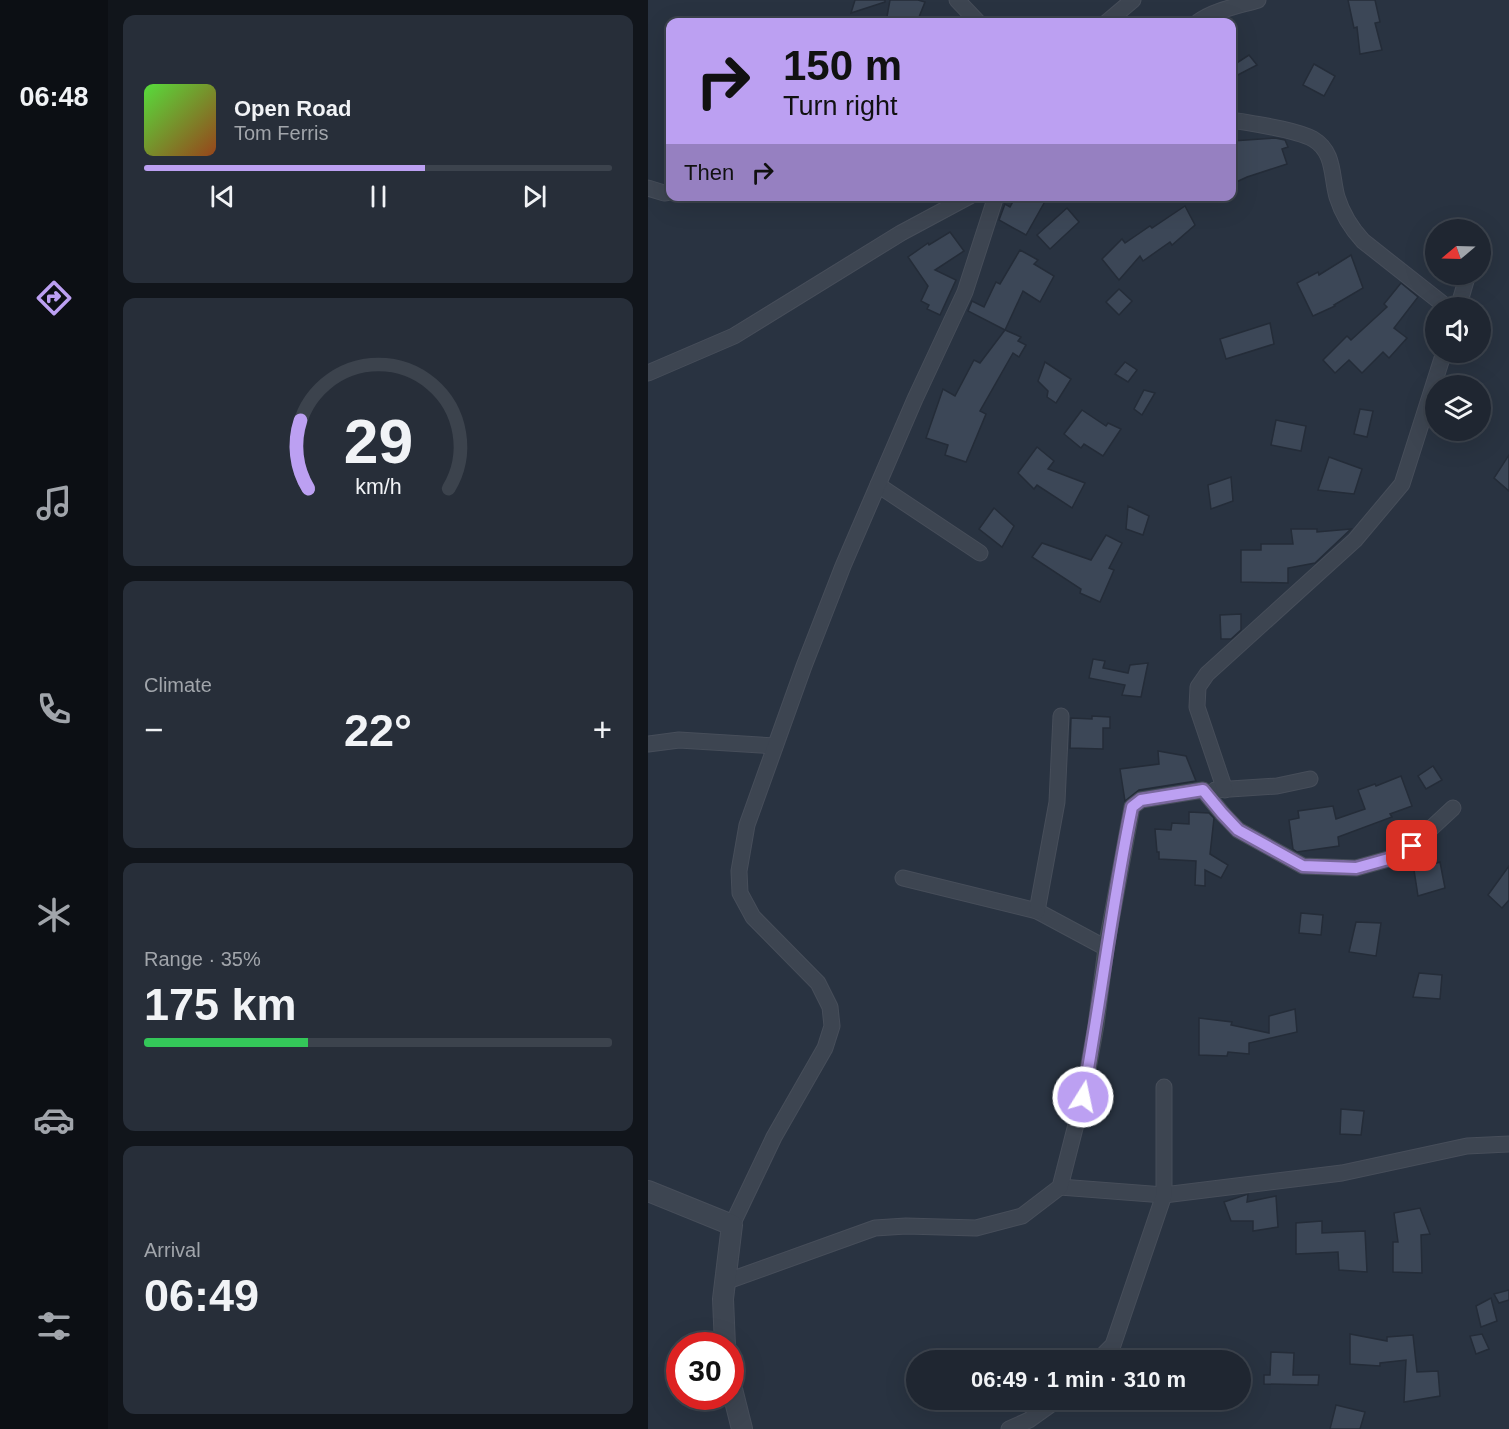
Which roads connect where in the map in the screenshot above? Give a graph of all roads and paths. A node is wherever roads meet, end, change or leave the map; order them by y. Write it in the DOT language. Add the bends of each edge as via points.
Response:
graph roads {
  1 [pos="957,0"];
  2 [pos="1132,0"];
  3 [pos="1258,0"];
  4 [pos="974,18"];
  5 [pos="1112,18"];
  6 [pos="1204,18"];
  7 [pos="1236,121"];
  8 [pos="648,188"];
  9 [pos="666,193"];
  10 [pos="961,201"];
  11 [pos="994,201"];
  12 [pos="1434,297"];
  13 [pos="1440,363"];
  14 [pos="648,373"];
  15 [pos="878,485"];
  16 [pos="980,553"];
  17 [pos="1061,716"];
  18 [pos="648,744"];
  19 [pos="775,747"];
  20 [pos="1310,779"];
  21 [pos="1203,790"];
  22 [pos="1225,790"];
  23 [pos="1453,808"];
  24 [pos="903,878"];
  25 [pos="1037,911"];
  26 [pos="1106,948"];
  27 [pos="1164,1087"];
  28 [pos="1509,1144"];
  29 [pos="1060,1187"];
  30 [pos="648,1191"];
  31 [pos="1164,1195"];
  32 [pos="732,1225"];
  33 [pos="725,1282"];
  34 [pos="724,1332"];
  35 [pos="1109,1350"];
  36 [pos="737,1410"];
  37 [pos="1043,1410"];
  38 [pos="742,1429"];
  39 [pos="1009,1429"];
  1 -- 4 [label="street"];
  2 -- 5 [label="street"];
  3 -- 6 [label="street"];
  7 -- 12 [label="street" via="1314,140 1326,151 1337,196 1355,233"];
  8 -- 9 [label="street"];
  10 -- 14 [label="street" via="901,233 734,336"];
  11 -- 15 [label="street" via="965,292"];
  13 -- 22 [label="street" via="1402,484 1356,540 1207,674 1198,687 1197,707"];
  15 -- 16 [label="street"];
  15 -- 19 [label="street"];
  17 -- 25 [label="street" via="1057,802"];
  18 -- 19 [label="street" via="679,740"];
  19 -- 32 [label="street" via="747,825 739,871 740,893 753,917 818,983 830,1007 832,1026 825,1048 774,1137"];
  20 -- 22 [label="street"];
  21 -- 22 [label="street"];
  21 -- 23 [label="street" via="1238,830 1303,866 1356,868 1392,858 1412,846"];
  21 -- 26 [label="street" via="1141,800 1132,807"];
  24 -- 25 [label="street"];
  25 -- 26 [label="street"];
  26 -- 29 [label="street" via="1083,1097"];
  27 -- 31 [label="street"];
  28 -- 31 [label="street" via="1467,1146 1342,1173"];
  29 -- 31 [label="street"];
  29 -- 33 [label="street" via="1022,1216 976,1228 875,1228"];
  30 -- 32 [label="street"];
  31 -- 35 [label="street"];
  32 -- 33 [label="street"];
  33 -- 34 [label="street"];
  36 -- 38 [label="street"];
  37 -- 39 [label="street"];
}
